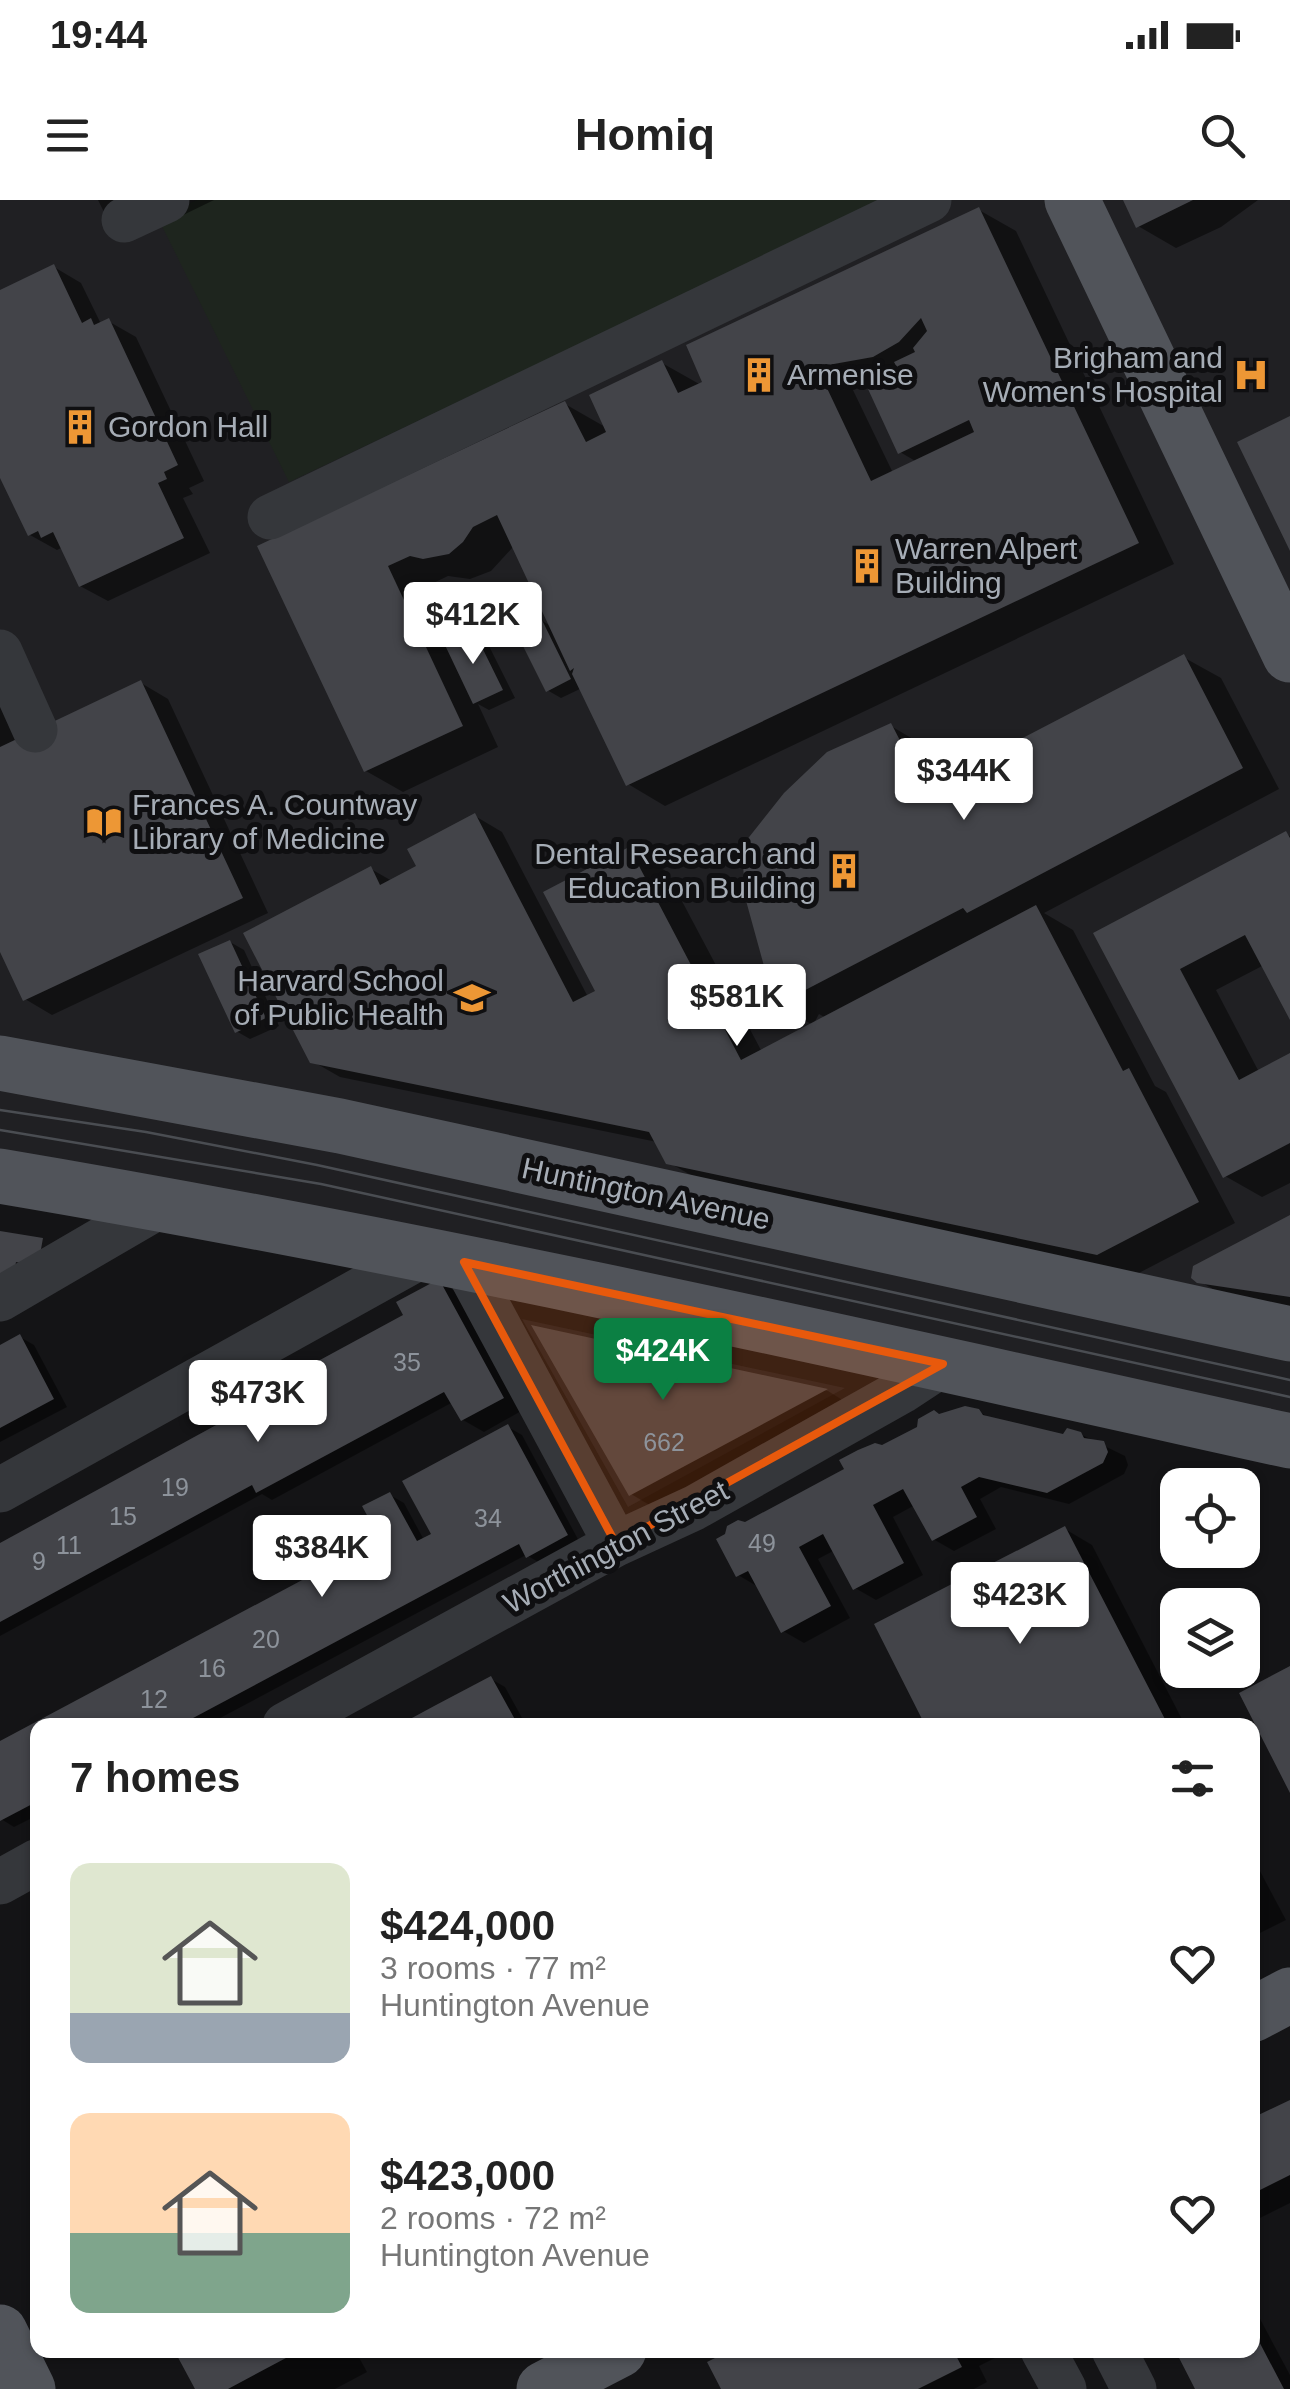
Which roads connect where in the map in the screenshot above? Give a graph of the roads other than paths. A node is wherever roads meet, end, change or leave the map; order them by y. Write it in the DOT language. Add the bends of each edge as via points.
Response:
graph roads {
  1 [pos="167,200"];
  2 [pos="928,200"];
  3 [pos="1072,200"];
  4 [pos="124,220"];
  5 [pos="270,517"];
  6 [pos="0,652"];
  7 [pos="1290,654"];
  8 [pos="35,730"];
  9 [pos="0,1064"];
  10 [pos="0,1176"];
  11 [pos="164,1204"];
  12 [pos="444,1258"];
  13 [pos="0,1299"];
  14 [pos="1290,1334"];
  15 [pos="944,1364"];
  16 [pos="1290,1441"];
  17 [pos="0,1490"];
  18 [pos="616,1544"];
  19 [pos="298,1718"];
  20 [pos="30,1866"];
  21 [pos="0,1882"];
  22 [pos="1290,1995"];
  23 [pos="1260,2011"];
  24 [pos="0,2332"];
  25 [pos="604,2358"];
  26 [pos="1047,2358"];
  27 [pos="1118,2358"];
  28 [pos="28,2389"];
  29 [pos="544,2389"];
  30 [pos="1064,2389"];
  31 [pos="1134,2389"];
  1 -- 4 [label="street"];
  2 -- 5 [label="street"];
  3 -- 7 [label="main road"];
  6 -- 8 [label="street"];
  9 -- 14 [label="main road, Huntington Avenue" via="340,1126"];
  10 -- 11 [label="main road"];
  11 -- 12 [label="main road"];
  11 -- 13 [label="street"];
  12 -- 15 [label="main road"];
  12 -- 17 [label="street"];
  12 -- 18 [label="street"];
  15 -- 16 [label="main road"];
  15 -- 18 [label="street, Worthington Street" via="708,1500"];
  18 -- 19 [label="street, Worthington Street"];
  20 -- 21 [label="street"];
  22 -- 23 [label="main road"];
  24 -- 28 [label="main road"];
  25 -- 29 [label="main road"];
  26 -- 30 [label="street"];
  27 -- 31 [label="street"];
}
